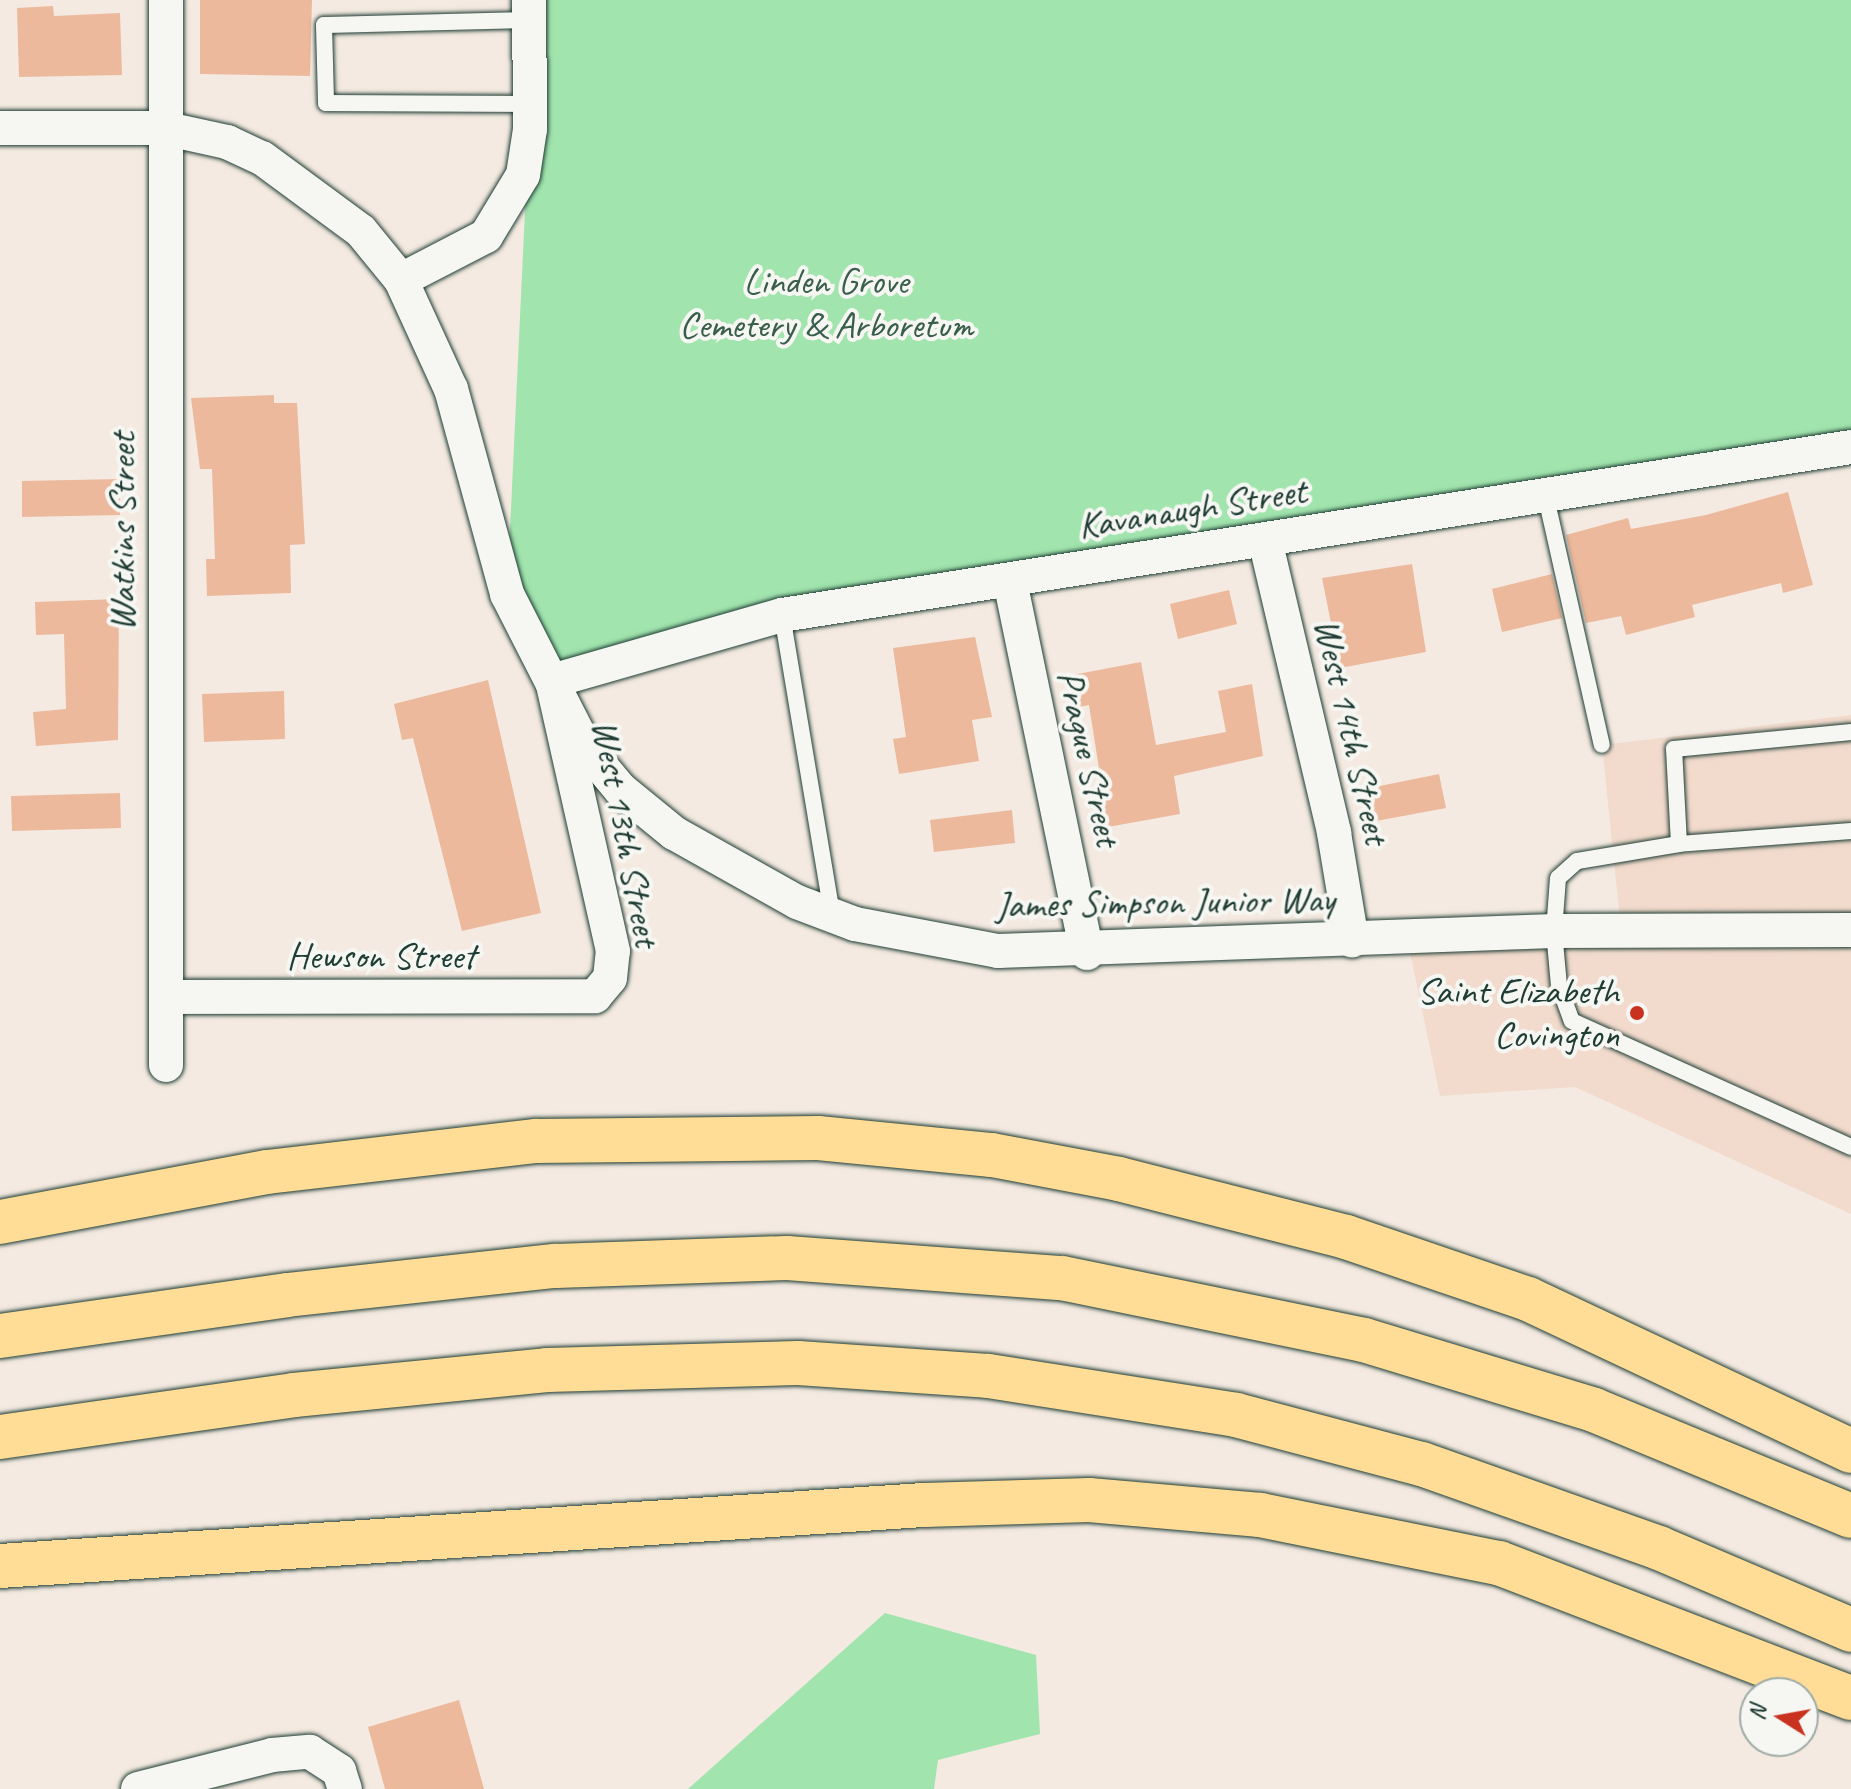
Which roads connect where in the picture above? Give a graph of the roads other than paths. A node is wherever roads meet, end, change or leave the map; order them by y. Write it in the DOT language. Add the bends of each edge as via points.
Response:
graph roads {
  1 [pos="166,0"];
  2 [pos="529,10"];
  3 [pos="530,104"];
  4 [pos="0,128"];
  5 [pos="163,128"];
  6 [pos="401,280"];
  7 [pos="1851,447"];
  8 [pos="1544,492"];
  9 [pos="1265,540"];
  10 [pos="1010,581"];
  11 [pos="782,615"];
  12 [pos="552,681"];
  13 [pos="1851,732"];
  14 [pos="1602,745"];
  15 [pos="1851,831"];
  16 [pos="1679,844"];
  17 [pos="832,915"];
  18 [pos="1851,930"];
  19 [pos="1554,931"];
  20 [pos="1352,941"];
  21 [pos="1087,953"];
  22 [pos="595,996"];
  23 [pos="166,997"];
  24 [pos="166,1065"];
  25 [pos="1851,1147"];
  26 [pos="0,1222"];
  27 [pos="102,1321"];
  28 [pos="0,1322"];
  29 [pos="0,1336"];
  30 [pos="0,1437"];
  31 [pos="1851,1451"];
  32 [pos="1851,1516"];
  33 [pos="0,1566"];
  34 [pos="1851,1630"];
  35 [pos="1851,1698"];
  36 [pos="138,1789"];
  37 [pos="345,1789"];
  1 -- 5 [label="street, Watkins Street"];
  2 -- 3 [label="street"];
  2 -- 3 [label="lane" via="324,25 326,103"];
  3 -- 6 [label="street" via="523,175 506,209 486,236"];
  4 -- 5 [label="street, James Simpson Junior Way"];
  5 -- 6 [label="street, James Simpson Junior Way" via="227,142 262,158 361,231"];
  5 -- 23 [label="street, Watkins Street"];
  6 -- 12 [label="street, James Simpson Junior Way" via="451,389 507,594"];
  7 -- 8 [label="street, Kavanaugh Street"];
  8 -- 9 [label="street, Kavanaugh Street"];
  8 -- 14 [label="lane"];
  9 -- 10 [label="street, Kavanaugh Street"];
  9 -- 20 [label="street, West 14th Street" via="1334,833"];
  10 -- 11 [label="street, Kavanaugh Street"];
  10 -- 21 [label="street, Prague Street"];
  11 -- 12 [label="street, Kavanaugh Street"];
  11 -- 17 [label="lane"];
  12 -- 17 [label="street, James Simpson Junior Way" via="585,747 620,789 674,833 742,874"];
  12 -- 22 [label="street, West 13th Street" via="613,951 610,978"];
  13 -- 16 [label="lane" via="1674,749"];
  15 -- 16 [label="lane"];
  16 -- 19 [label="lane" via="1577,861 1558,878"];
  17 -- 21 [label="street, James Simpson Junior Way" via="998,951"];
  18 -- 19 [label="street, James Simpson Junior Way"];
  19 -- 20 [label="street, James Simpson Junior Way"];
  19 -- 25 [label="lane" via="1559,986 1572,1021"];
  20 -- 21 [label="street, James Simpson Junior Way"];
  22 -- 23 [label="street, Hewson Street"];
  23 -- 24 [label="street, Watkins Street"];
  26 -- 31 [label="highway" via="267,1172 536,1141 818,1138 992,1155 1119,1179 1346,1237 1528,1299"];
  27 -- 28 [label="highway"];
  27 -- 29 [label="highway"];
  27 -- 32 [label="highway" via="556,1266 691,1259 787,1258 1062,1278 1151,1292 1395,1350 1594,1410"];
  30 -- 34 [label="highway" via="294,1395 547,1370 798,1363 988,1376 1236,1415 1422,1464 1659,1548"];
  33 -- 35 [label="highway" via="924,1505 1089,1500 1260,1515 1499,1563"];
  36 -- 37 [label="street" via="272,1755 310,1752 339,1771"];
}
